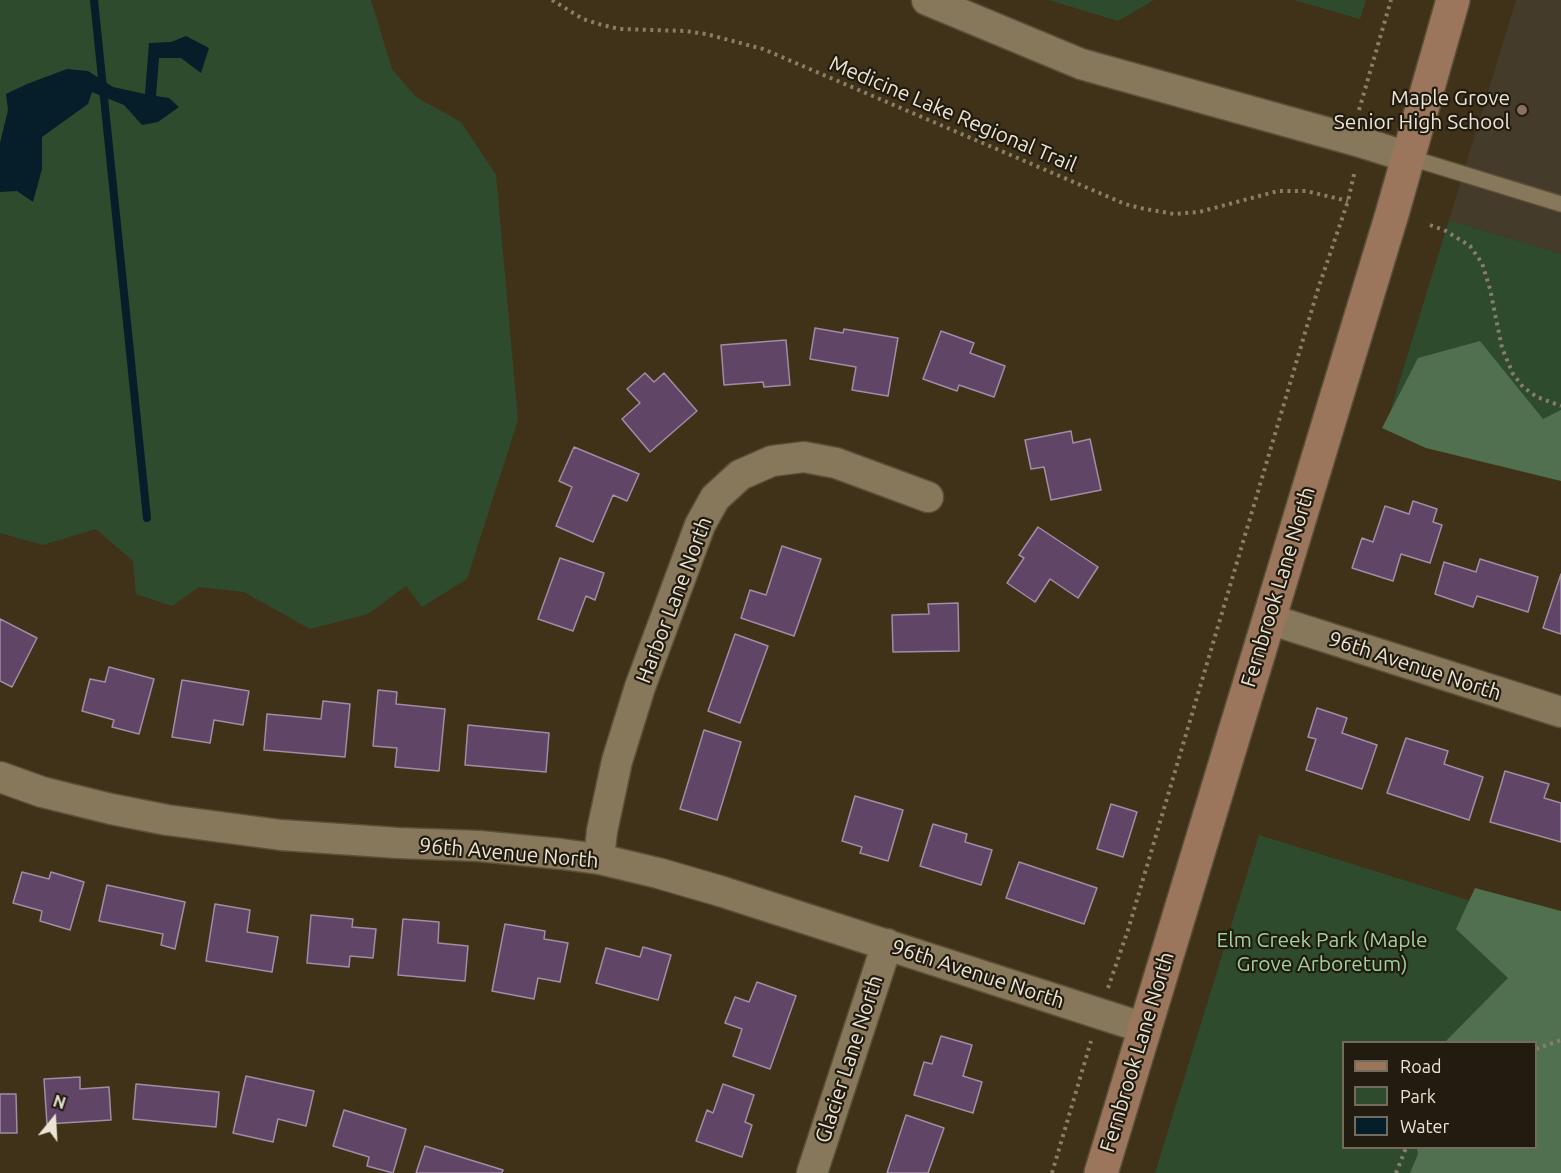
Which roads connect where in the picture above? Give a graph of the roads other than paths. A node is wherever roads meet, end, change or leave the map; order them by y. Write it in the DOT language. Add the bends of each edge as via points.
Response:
graph roads {
  1 [pos="927,0"];
  2 [pos="1453,0"];
  3 [pos="1408,157"];
  4 [pos="1561,204"];
  5 [pos="928,497"];
  6 [pos="1269,619"];
  7 [pos="1561,712"];
  8 [pos="0,777"];
  9 [pos="599,859"];
  10 [pos="887,945"];
  11 [pos="1144,1028"];
  12 [pos="812,1173"];
  13 [pos="1101,1173"];
  1 -- 3 [label="street" via="1081,64"];
  2 -- 3 [label="street, Fernbrook Lane North"];
  3 -- 4 [label="lane"];
  3 -- 6 [label="street, Fernbrook Lane North"];
  5 -- 9 [label="street, Harbor Lane North" via="836,463 804,457 772,461 740,475 715,498 700,525 640,687 617,761"];
  6 -- 7 [label="street, 96th Avenue North"];
  6 -- 11 [label="street, Fernbrook Lane North"];
  8 -- 9 [label="street, 96th Avenue North" via="42,792 167,820 281,835 479,846"];
  9 -- 10 [label="street, 96th Avenue North" via="720,891"];
  10 -- 11 [label="street, 96th Avenue North"];
  10 -- 12 [label="street, Glacier Lane North"];
  11 -- 13 [label="street, Fernbrook Lane North"];
}
